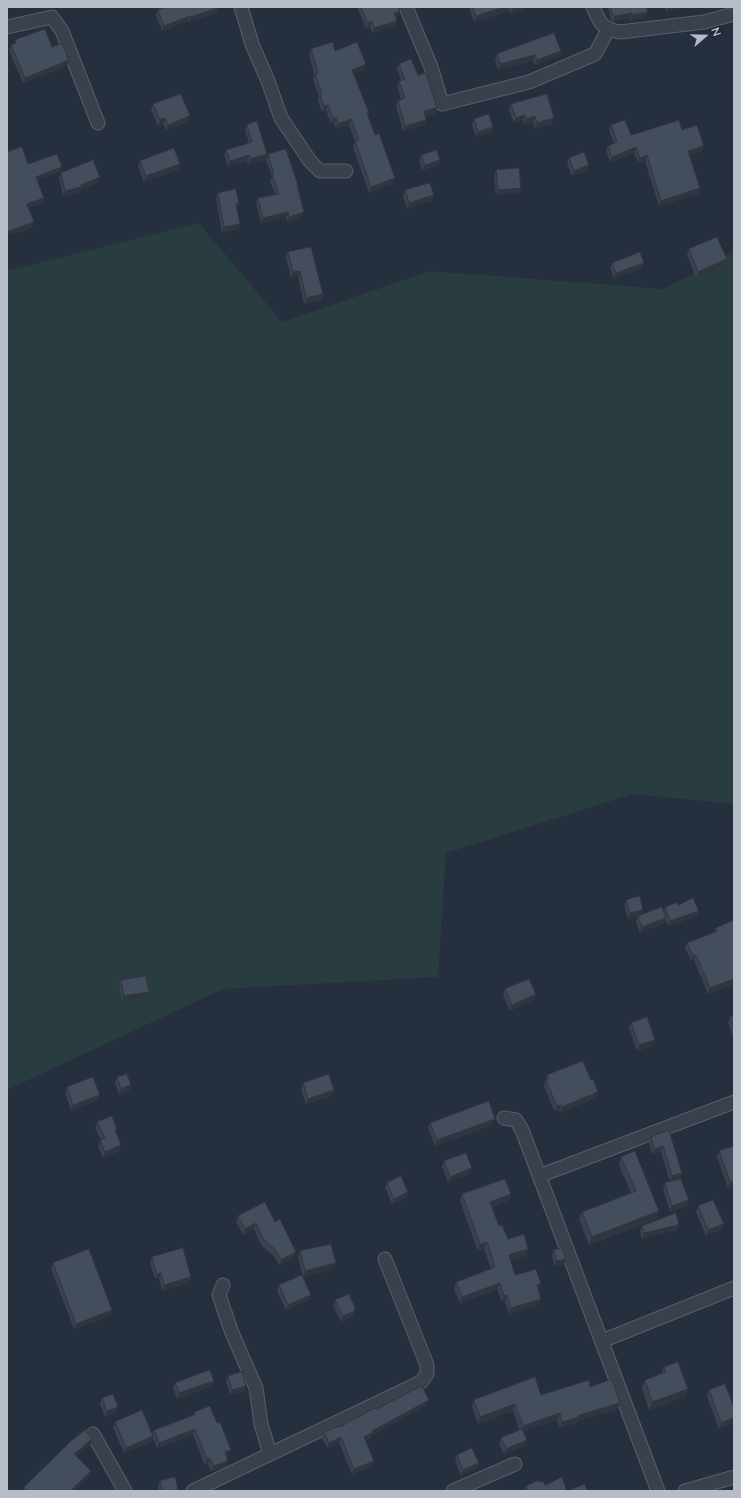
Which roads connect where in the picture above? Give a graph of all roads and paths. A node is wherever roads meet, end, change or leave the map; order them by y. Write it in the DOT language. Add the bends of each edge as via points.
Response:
graph roads {
  1 [pos="241,7"];
  2 [pos="406,7"];
  3 [pos="593,7"];
  4 [pos="734,14"];
  5 [pos="7,27"];
  6 [pos="608,30"];
  7 [pos="98,123"];
  8 [pos="346,171"];
  9 [pos="734,1102"];
  10 [pos="504,1118"];
  11 [pos="539,1176"];
  12 [pos="385,1259"];
  13 [pos="223,1285"];
  14 [pos="734,1288"];
  15 [pos="602,1341"];
  16 [pos="93,1434"];
  17 [pos="270,1454"];
  18 [pos="515,1464"];
  19 [pos="734,1478"];
  20 [pos="125,1491"];
  21 [pos="194,1491"];
  22 [pos="453,1491"];
  23 [pos="658,1491"];
  24 [pos="685,1491"];
  1 -- 8 [label="street" via="252,44 281,118 310,161 320,171"];
  2 -- 6 [label="street" via="431,67 442,104 528,82 595,54"];
  3 -- 6 [label="street" via="599,20"];
  4 -- 6 [label="street" via="704,22 620,32"];
  5 -- 7 [label="street" via="52,17 62,31"];
  9 -- 11 [label="street"];
  10 -- 11 [label="street" via="516,1120"];
  11 -- 15 [label="street"];
  12 -- 17 [label="street" via="427,1365 427,1374 421,1382"];
  13 -- 17 [label="street" via="219,1295 256,1388 260,1424"];
  14 -- 15 [label="street"];
  15 -- 23 [label="street"];
  16 -- 20 [label="street"];
  17 -- 21 [label="street"];
  18 -- 22 [label="street"];
  19 -- 24 [label="street"];
}
